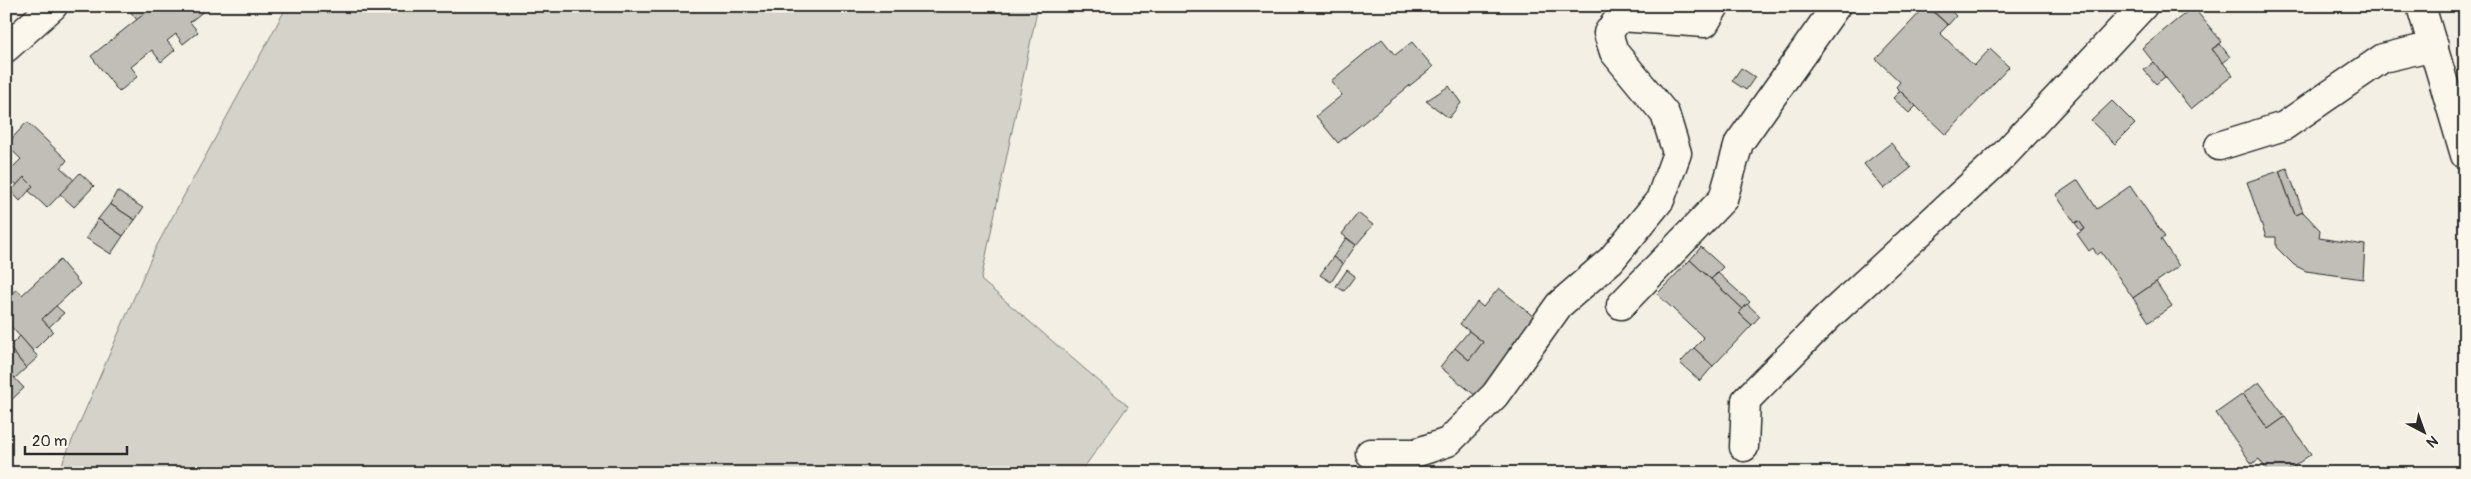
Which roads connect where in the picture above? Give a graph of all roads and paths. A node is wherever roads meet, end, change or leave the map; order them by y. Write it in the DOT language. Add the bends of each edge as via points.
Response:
graph roads {
  1 [pos="53,6"];
  2 [pos="1715,6"];
  3 [pos="1836,6"];
  4 [pos="2143,6"];
  5 [pos="2421,6"];
  6 [pos="2434,46"];
  7 [pos="6,48"];
  8 [pos="2219,146"];
  9 [pos="2465,155"];
  10 [pos="1621,305"];
  11 [pos="1744,447"];
  12 [pos="1370,453"];
  1 -- 7 [label="street"];
  2 -- 12 [label="street" via="1705,23 1620,17 1608,33 1614,52 1665,114 1677,153 1660,200 1611,260 1559,305 1495,394 1448,442 1415,453"];
  3 -- 10 [label="street" via="1738,143 1723,199"];
  4 -- 11 [label="street" via="2004,155 1829,316 1746,400"];
  5 -- 6 [label="street"];
  6 -- 8 [label="street" via="2383,58 2284,126"];
  6 -- 9 [label="street"];
}
